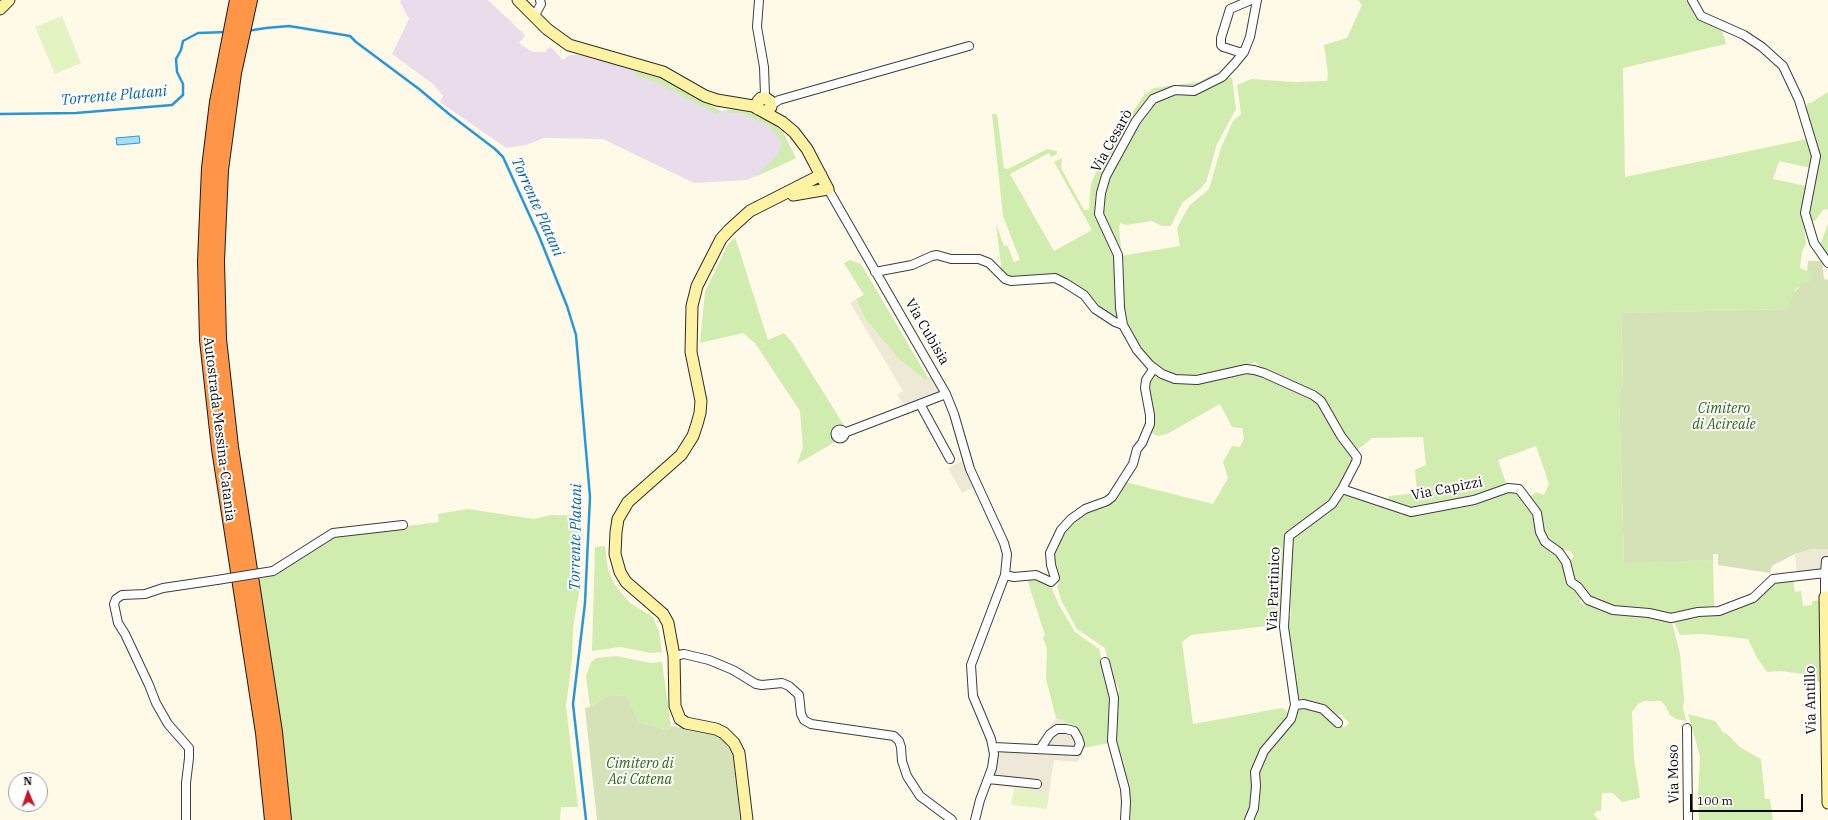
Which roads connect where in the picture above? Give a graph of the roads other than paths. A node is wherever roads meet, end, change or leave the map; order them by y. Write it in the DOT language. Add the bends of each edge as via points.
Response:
graph roads {
  1 [pos="9,0"];
  2 [pos="237,0"];
  3 [pos="250,0"];
  4 [pos="518,0"];
  5 [pos="540,0"];
  6 [pos="759,0"];
  7 [pos="1251,0"];
  8 [pos="1257,0"];
  9 [pos="1692,0"];
  10 [pos="0,9"];
  11 [pos="239,17"];
  12 [pos="534,17"];
  13 [pos="235,38"];
  14 [pos="969,46"];
  15 [pos="1244,52"];
  16 [pos="766,102"];
  17 [pos="821,175"];
  18 [pos="828,189"];
  19 [pos="777,198"];
  20 [pos="1828,263"];
  21 [pos="875,272"];
  22 [pos="1123,325"];
  23 [pos="1154,368"];
  24 [pos="946,394"];
  25 [pos="920,404"];
  26 [pos="844,433"];
  27 [pos="950,459"];
  28 [pos="1342,490"];
  29 [pos="403,525"];
  30 [pos="1828,561"];
  31 [pos="1005,575"];
  32 [pos="1826,577"];
  33 [pos="1826,597"];
  34 [pos="674,656"];
  35 [pos="1106,662"];
  36 [pos="1296,705"];
  37 [pos="1338,723"];
  38 [pos="1687,728"];
  39 [pos="994,747"];
  40 [pos="1040,749"];
  41 [pos="988,779"];
  42 [pos="1037,784"];
  43 [pos="1828,802"];
  44 [pos="186,820"];
  45 [pos="272,820"];
  46 [pos="284,820"];
  47 [pos="746,820"];
  48 [pos="952,820"];
  49 [pos="975,820"];
  50 [pos="1125,820"];
  51 [pos="1249,820"];
  52 [pos="1688,820"];
  1 -- 10 [label="street"];
  2 -- 11 [label="highway"];
  3 -- 11 [label="highway"];
  4 -- 12 [label="street"];
  5 -- 12 [label="street" via="541,4"];
  6 -- 16 [label="street" via="757,27 764,67"];
  7 -- 15 [label="street" via="1230,9 1221,38 1223,47"];
  8 -- 15 [label="street" via="1250,37"];
  9 -- 20 [label="street" via="1701,16 1744,35 1762,47 1782,66 1799,100 1816,156 1806,213 1814,243"];
  11 -- 13 [label="highway"];
  12 -- 16 [label="street" via="569,45 650,67 705,96 739,103"];
  13 -- 45 [label="highway, Autostrada Messina-Catania" via="217,102 209,168 205,253 207,340 219,449 264,740"];
  13 -- 46 [label="highway, Autostrada Messina-Catania" via="219,199 219,340 231,447 275,732"];
  14 -- 16 [label="street"];
  15 -- 22 [label="street, Via Cesarò" via="1222,77 1194,91 1175,90 1154,98 1136,121 1106,176 1099,214 1118,255"];
  16 -- 17 [label="street, Via Cubisia" via="794,132 813,158"];
  17 -- 18 [label="street, Via Cubisia"];
  17 -- 19 [label="street"];
  18 -- 19 [label="street"];
  18 -- 21 [label="street, Via Cubisia"];
  19 -- 34 [label="street" via="750,211 729,230 698,286 692,306 690,333 691,352 701,400 693,436 681,455 628,502 618,519 615,554 620,572 632,589 663,614 668,623"];
  21 -- 22 [label="street" via="912,265 938,255 951,259 979,259 988,263 1005,279 1034,281 1055,278 1066,283 1084,295 1095,309"];
  21 -- 24 [label="street, Via Cubisia"];
  22 -- 23 [label="street" via="1137,350"];
  23 -- 28 [label="street" via="1175,379 1197,380 1246,369 1254,370 1313,395 1321,401 1341,436 1357,457"];
  23 -- 31 [label="street" via="1146,380 1145,388 1150,424 1137,449 1134,464 1112,497 1106,502 1085,508 1061,530 1050,553 1055,578 1051,582 1036,575"];
  24 -- 25 [label="street"];
  24 -- 31 [label="street, Via Cubisia" via="970,469 1004,543 1007,554"];
  25 -- 26 [label="street"];
  25 -- 27 [label="street"];
  28 -- 32 [label="street, Via Capizzi" via="1411,512 1474,500 1515,488 1537,513 1540,532 1545,542 1559,552 1566,562 1571,582 1588,600 1613,610 1671,618 1698,612 1719,611 1753,598 1773,579"];
  28 -- 36 [label="street, Via Partinico" via="1332,504 1289,536 1284,626"];
  29 -- 44 [label="street, bridge" via="333,532 273,571 116,598 114,604 118,623 156,703 168,724 189,748 186,769"];
  30 -- 32 [label="street"];
  31 -- 39 [label="street, Via Cubisia" via="971,665 973,696"];
  32 -- 33 [label="street"];
  33 -- 43 [label="street, Via Antillo"];
  34 -- 47 [label="street" via="674,690 678,714 686,723 724,733 739,753"];
  34 -- 48 [label="street" via="684,654 709,660 733,670 756,684 782,683 789,686 799,696 804,720 811,724 894,736 899,741 902,762 908,776 920,796"];
  35 -- 50 [label="street" via="1114,698 1112,741 1125,788"];
  36 -- 37 [label="street" via="1304,704 1323,709"];
  36 -- 51 [label="street" via="1291,719 1264,751 1255,772 1254,808"];
  38 -- 52 [label="street, Via Moso"];
  39 -- 40 [label="street"];
  39 -- 41 [label="street" via="994,759"];
  40 -- 40 [label="street" via="1077,751 1080,744 1074,731 1057,729 1050,734"];
  41 -- 42 [label="street"];
  41 -- 49 [label="street"];
}
